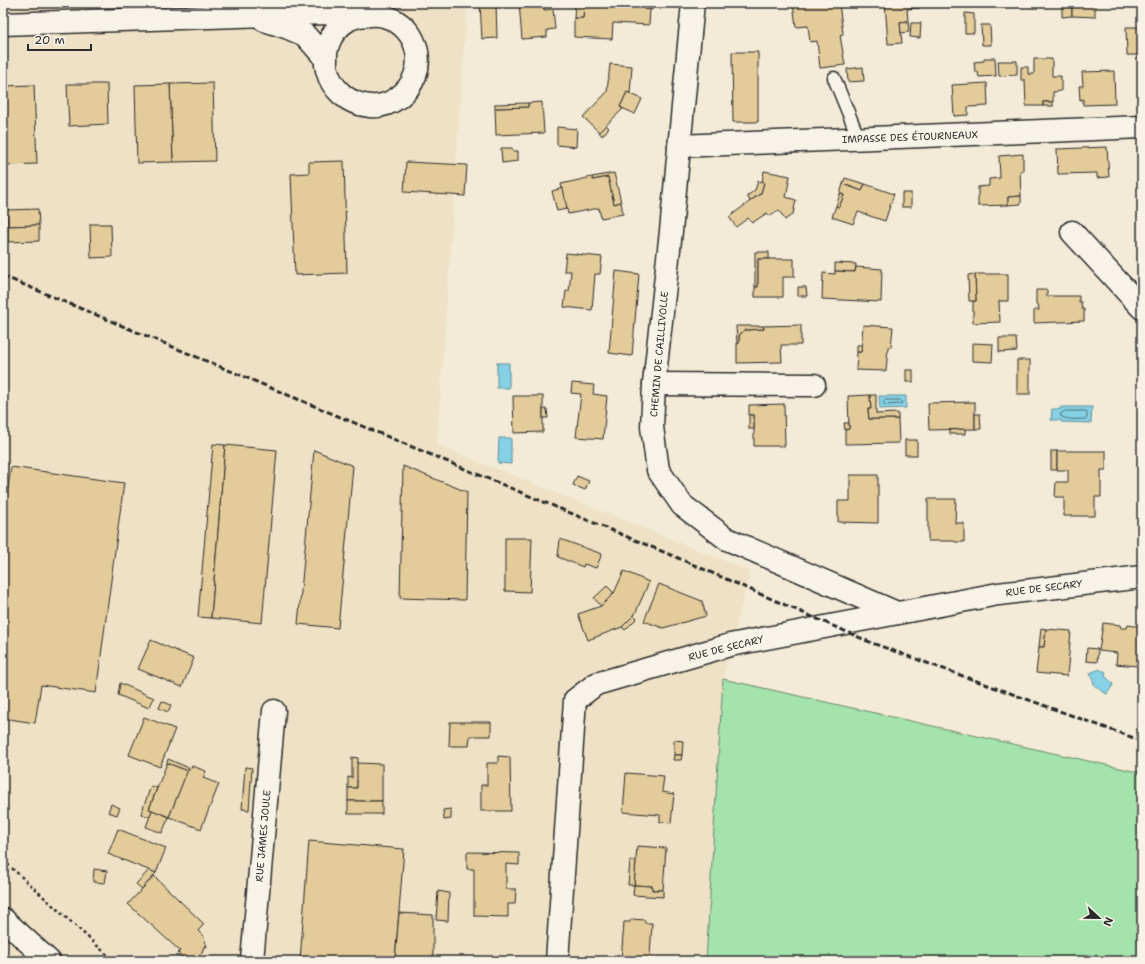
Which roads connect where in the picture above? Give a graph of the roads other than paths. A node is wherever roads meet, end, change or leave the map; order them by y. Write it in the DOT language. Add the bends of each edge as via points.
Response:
graph roads {
  1 [pos="693,3"];
  2 [pos="327,8"];
  3 [pos="250,16"];
  4 [pos="359,16"];
  5 [pos="3,24"];
  6 [pos="326,59"];
  7 [pos="834,78"];
  8 [pos="1142,127"];
  9 [pos="859,139"];
  10 [pos="679,146"];
  11 [pos="1072,232"];
  12 [pos="1142,308"];
  13 [pos="654,384"];
  14 [pos="814,385"];
  15 [pos="1142,577"];
  16 [pos="897,613"];
  17 [pos="274,711"];
  18 [pos="3,920"];
  19 [pos="48,961"];
  20 [pos="252,961"];
  21 [pos="557,961"];
  1 -- 10 [label="street, CHEMIN DE CAILLIVOLLE"];
  2 -- 3 [label="street"];
  2 -- 4 [label="street"];
  3 -- 5 [label="street"];
  3 -- 6 [label="street" via="305,35"];
  4 -- 6 [label="street" via="339,27 327,48"];
  4 -- 6 [label="street" via="382,15 402,25 410,34 418,56 414,79 408,89 387,104 362,105 350,101 332,84 327,72"];
  7 -- 9 [label="lane"];
  8 -- 9 [label="street, IMPASSE DES ÉTOURNEAUX"];
  9 -- 10 [label="street, IMPASSE DES ÉTOURNEAUX"];
  10 -- 13 [label="street, CHEMIN DE CAILLIVOLLE"];
  11 -- 12 [label="street"];
  13 -- 14 [label="street"];
  13 -- 16 [label="street, CHEMIN DE CAILLIVOLLE" via="652,427 658,470 682,505 727,539"];
  15 -- 16 [label="street, RUE DE SECARY" via="998,594"];
  16 -- 21 [label="street, RUE DE SECARY" via="730,645 596,684 575,700"];
  17 -- 20 [label="street, RUE JAMES JOULE"];
  18 -- 19 [label="street"];
}
